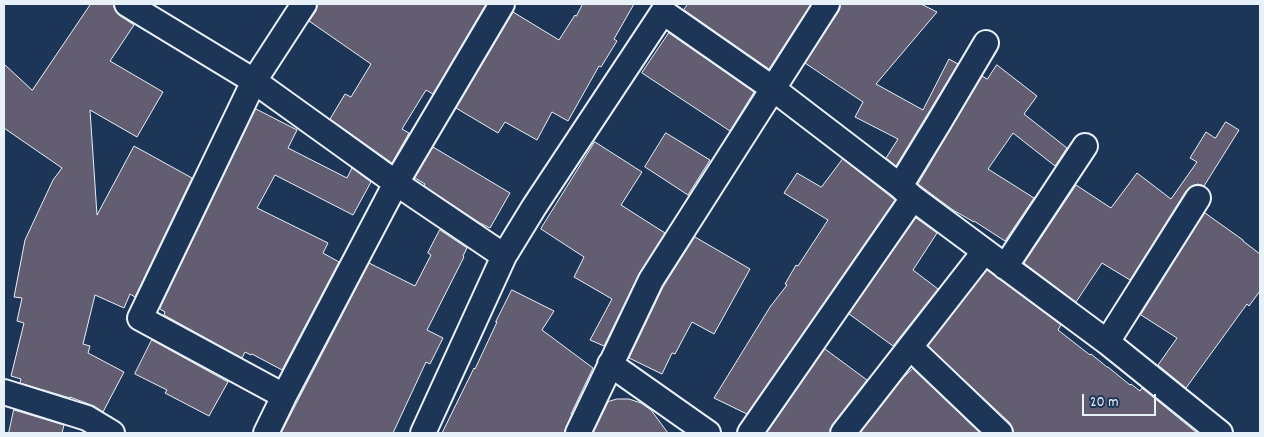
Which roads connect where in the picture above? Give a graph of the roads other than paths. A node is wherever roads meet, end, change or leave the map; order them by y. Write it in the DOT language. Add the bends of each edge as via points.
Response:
graph roads {
  1 [pos="127,4"];
  2 [pos="304,4"];
  3 [pos="502,4"];
  4 [pos="827,4"];
  5 [pos="986,43"];
  6 [pos="254,81"];
  7 [pos="772,88"];
  8 [pos="1085,146"];
  9 [pos="396,183"];
  10 [pos="907,192"];
  11 [pos="1198,198"];
  12 [pos="984,252"];
  13 [pos="504,256"];
  14 [pos="1005,266"];
  15 [pos="1107,342"];
  16 [pos="910,347"];
  17 [pos="610,364"];
  18 [pos="4,392"];
  19 [pos="284,396"];
  20 [pos="112,433"];
  21 [pos="266,433"];
  22 [pos="423,433"];
  23 [pos="578,433"];
  24 [pos="708,433"];
  25 [pos="750,433"];
  26 [pos="844,433"];
  27 [pos="1000,433"];
  28 [pos="1220,433"];
  1 -- 6 [label="street"];
  2 -- 6 [label="street"];
  3 -- 9 [label="street"];
  4 -- 7 [label="street"];
  5 -- 10 [label="street" via="938,124"];
  6 -- 9 [label="street"];
  6 -- 19 [label="street" via="140,318"];
  7 -- 10 [label="street"];
  7 -- 13 [label="street" via="663,12"];
  7 -- 17 [label="street" via="651,280"];
  8 -- 14 [label="street"];
  9 -- 13 [label="street"];
  9 -- 19 [label="street"];
  10 -- 12 [label="street"];
  10 -- 25 [label="street"];
  11 -- 15 [label="street"];
  12 -- 14 [label="street"];
  12 -- 16 [label="street"];
  13 -- 22 [label="street"];
  14 -- 15 [label="street"];
  15 -- 28 [label="street"];
  16 -- 26 [label="street"];
  16 -- 27 [label="street"];
  17 -- 23 [label="street"];
  17 -- 24 [label="street"];
  18 -- 20 [label="street" via="87,418"];
  19 -- 21 [label="street"];
}
